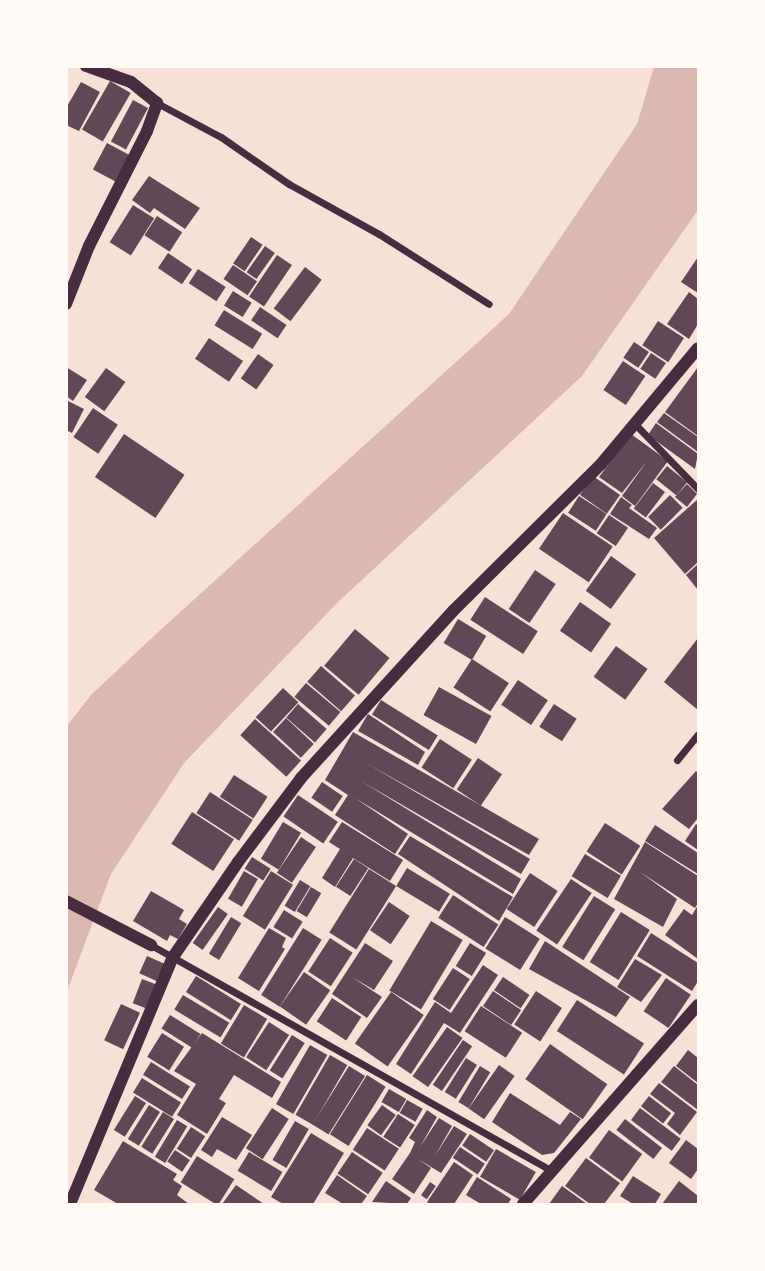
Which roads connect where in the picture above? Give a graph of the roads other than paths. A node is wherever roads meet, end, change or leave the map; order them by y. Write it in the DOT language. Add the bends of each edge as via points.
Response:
graph roads {
  1 [pos="86,66"];
  2 [pos="157,103"];
  3 [pos="66,304"];
  4 [pos="489,304"];
  5 [pos="698,348"];
  6 [pos="635,424"];
  7 [pos="698,489"];
  8 [pos="698,734"];
  9 [pos="677,760"];
  10 [pos="66,901"];
  11 [pos="151,945"];
  12 [pos="173,957"];
  13 [pos="698,1005"];
  14 [pos="552,1171"];
  15 [pos="70,1205"];
  16 [pos="523,1205"];
  1 -- 2 [label="street" via="131,82"];
  2 -- 3 [label="street"];
  2 -- 4 [label="street" via="221,137 289,184"];
  5 -- 6 [label="street"];
  6 -- 7 [label="street"];
  6 -- 12 [label="street" via="601,464 454,610 301,778"];
  8 -- 9 [label="street"];
  10 -- 11 [label="street"];
  11 -- 12 [label="street"];
  12 -- 14 [label="street"];
  12 -- 15 [label="street"];
  13 -- 14 [label="street"];
  14 -- 16 [label="street"];
}
